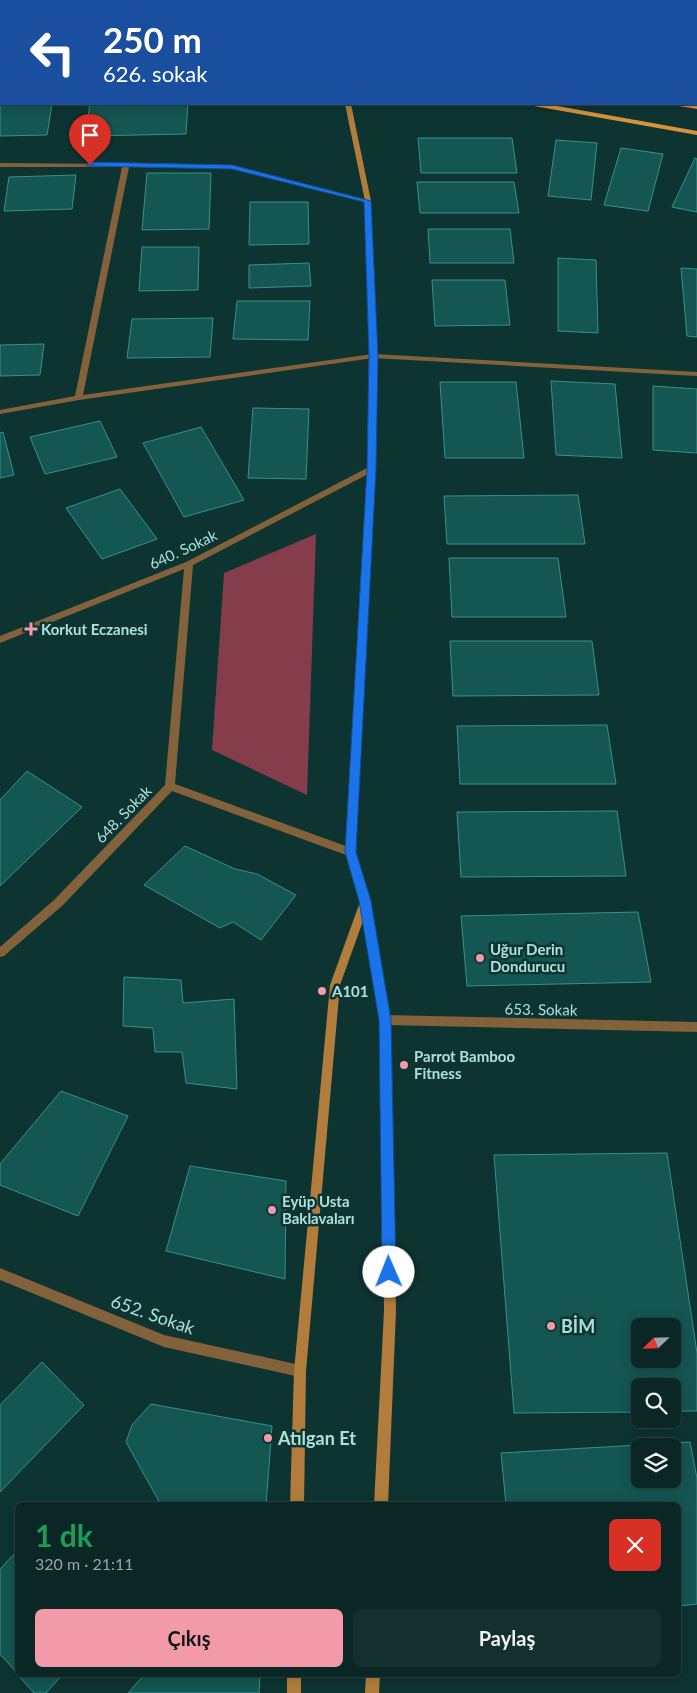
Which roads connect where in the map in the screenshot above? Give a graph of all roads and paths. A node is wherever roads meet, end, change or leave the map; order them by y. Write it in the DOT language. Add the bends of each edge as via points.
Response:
graph roads {
  1 [pos="348,105"];
  2 [pos="540,105"];
  3 [pos="697,133"];
  4 [pos="126,164"];
  5 [pos="0,165"];
  6 [pos="368,201"];
  7 [pos="374,356"];
  8 [pos="697,374"];
  9 [pos="79,398"];
  10 [pos="0,412"];
  11 [pos="371,469"];
  12 [pos="189,564"];
  13 [pos="0,640"];
  14 [pos="170,786"];
  15 [pos="350,852"];
  16 [pos="365,901"];
  17 [pos="0,953"];
  18 [pos="385,1020"];
  19 [pos="697,1027"];
  20 [pos="0,1274"];
  21 [pos="300,1371"];
  22 [pos="297,1502"];
  23 [pos="381,1502"];
  24 [pos="294,1677"];
  25 [pos="373,1677"];
  26 [pos="294,1693"];
  27 [pos="372,1693"];
  1 -- 6 [label="main road"];
  2 -- 3 [label="main road"];
  4 -- 5 [label="street"];
  4 -- 6 [label="street" via="232,167"];
  4 -- 9 [label="street"];
  6 -- 7 [label="main road"];
  7 -- 8 [label="street"];
  7 -- 9 [label="street"];
  7 -- 11 [label="main road"];
  9 -- 10 [label="street"];
  11 -- 12 [label="street, 640. Sokak"];
  11 -- 15 [label="main road"];
  12 -- 13 [label="street, 640. Sokak"];
  12 -- 14 [label="street, 648. Sokak"];
  14 -- 15 [label="street"];
  14 -- 17 [label="street, 648. Sokak" via="58,903"];
  15 -- 16 [label="main road"];
  16 -- 18 [label="main road"];
  16 -- 21 [label="main road" via="335,985"];
  18 -- 19 [label="street, 653. Sokak"];
  18 -- 23 [label="main road" via="390,1311"];
  20 -- 21 [label="street, 652. Sokak" via="164,1341"];
  21 -- 22 [label="main road"];
  24 -- 26 [label="main road"];
  25 -- 27 [label="main road"];
}
